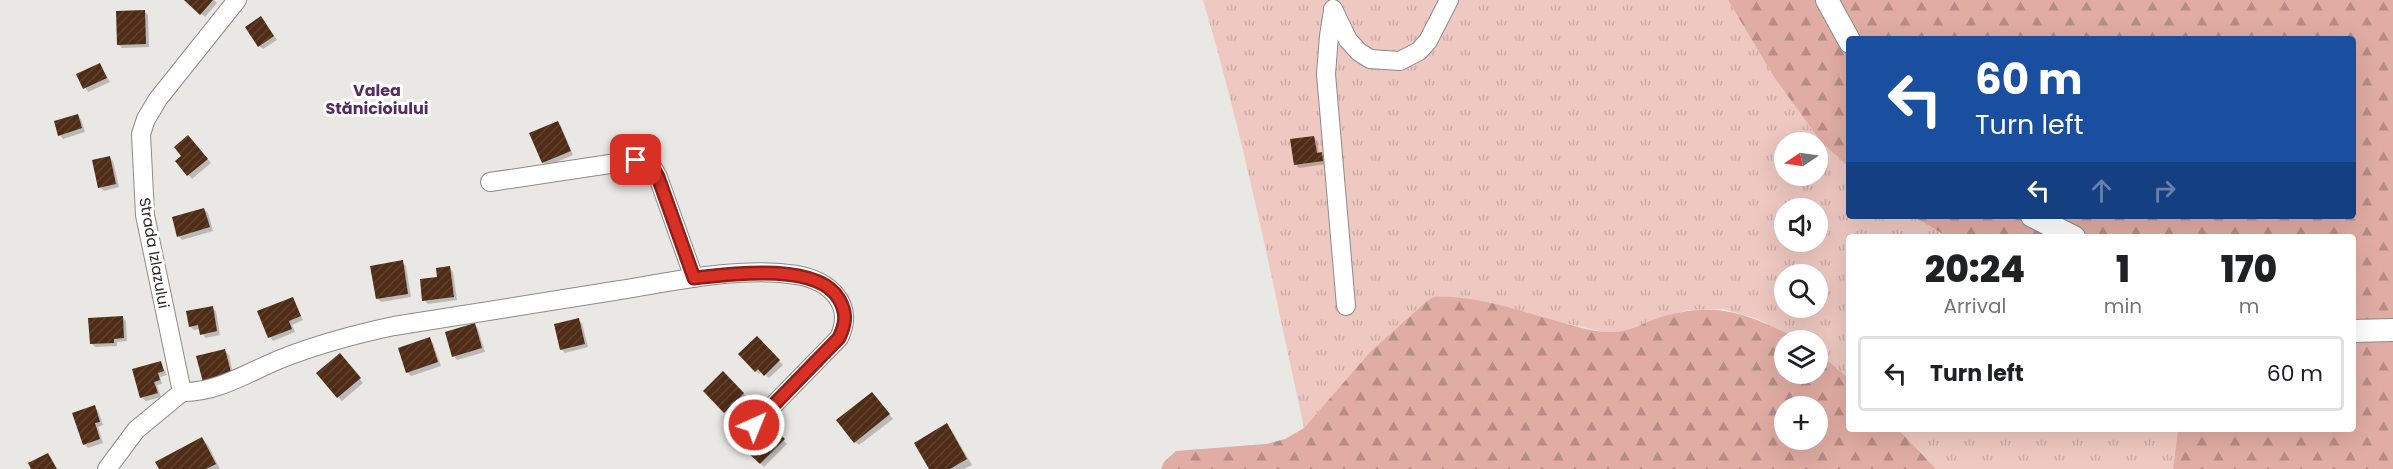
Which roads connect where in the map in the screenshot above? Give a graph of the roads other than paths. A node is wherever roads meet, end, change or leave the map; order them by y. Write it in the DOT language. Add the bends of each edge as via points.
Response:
graph roads {
  1 [pos="237,0"];
  2 [pos="1449,0"];
  3 [pos="1827,0"];
  4 [pos="1332,6"];
  5 [pos="1847,36"];
  6 [pos="490,182"];
  7 [pos="2038,219"];
  8 [pos="2068,234"];
  9 [pos="694,278"];
  10 [pos="1346,306"];
  11 [pos="2393,330"];
  12 [pos="2356,331"];
  13 [pos="182,392"];
  14 [pos="754,425"];
  15 [pos="107,469"];
  1 -- 13 [label="street, Strada Izlazului" via="158,99 141,134 145,215"];
  2 -- 4 [label="street" via="1428,41 1400,61 1370,59 1359,52 1348,40"];
  3 -- 5 [label="street"];
  4 -- 10 [label="street" via="1326,74"];
  6 -- 9 [label="street" via="636,160 650,163"];
  7 -- 8 [label="street"];
  9 -- 13 [label="street" via="351,335 216,387"];
  9 -- 14 [label="street" via="798,275 819,282 836,294 844,310 845,325 839,338"];
  11 -- 12 [label="street"];
  13 -- 15 [label="street" via="135,430"];
}
